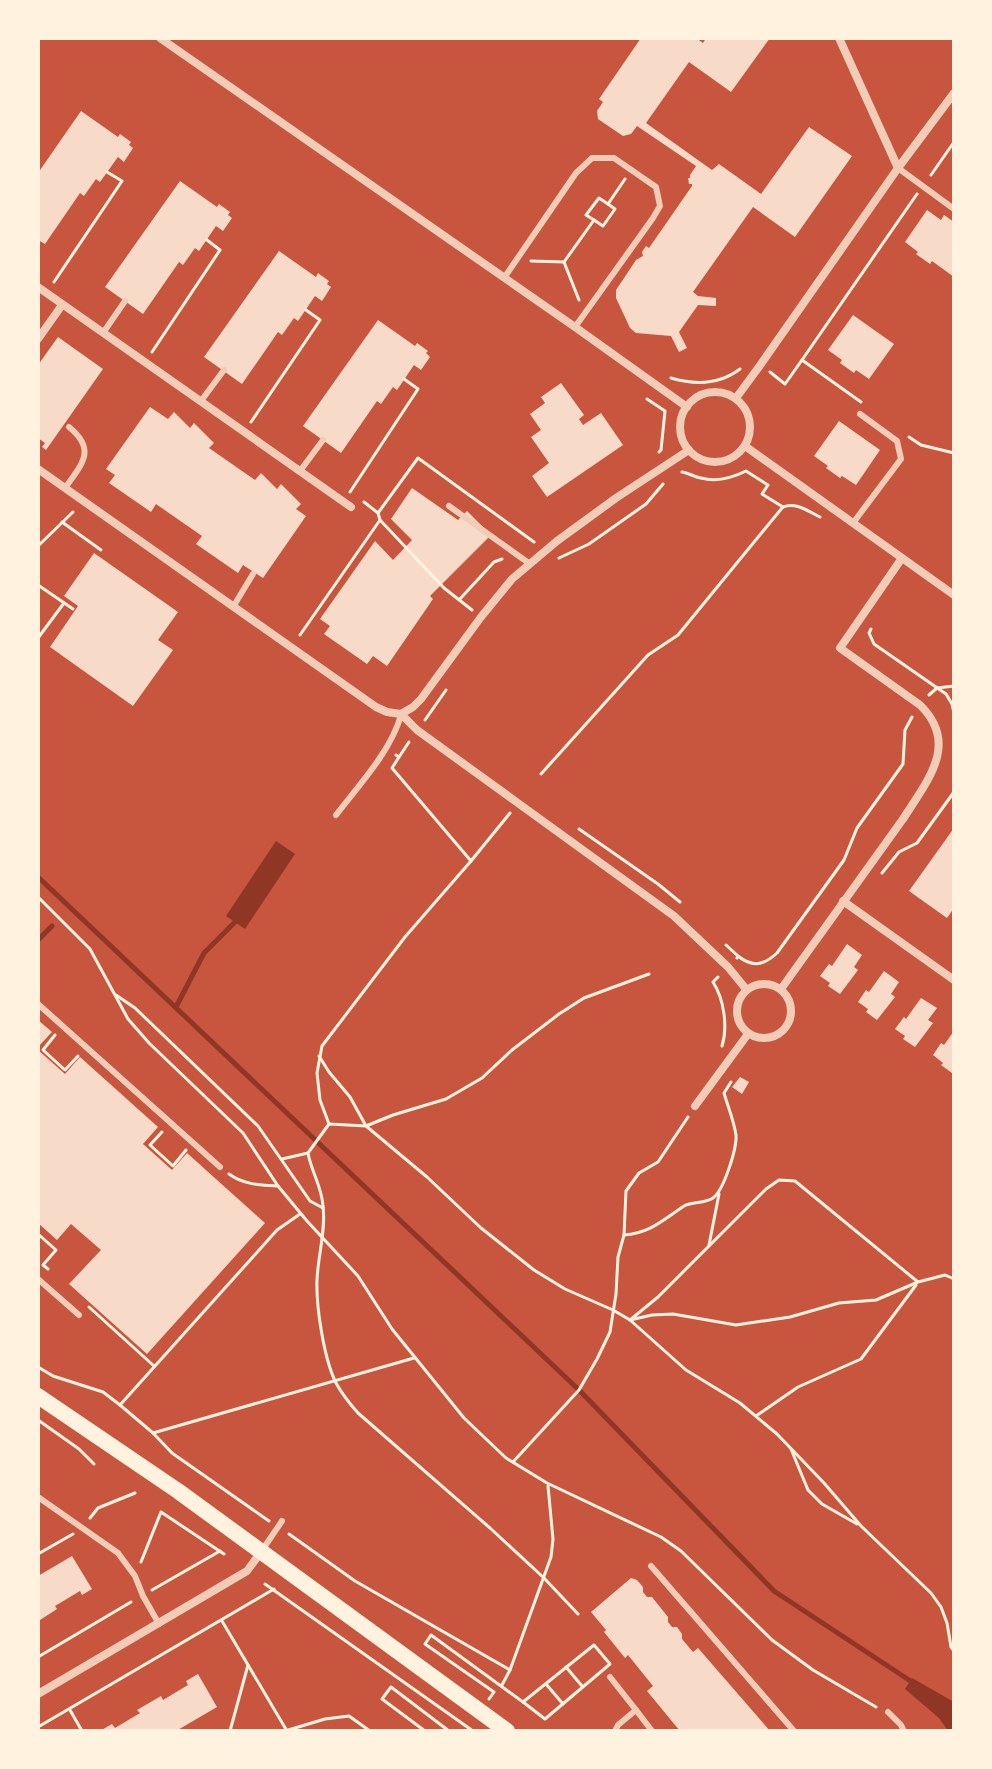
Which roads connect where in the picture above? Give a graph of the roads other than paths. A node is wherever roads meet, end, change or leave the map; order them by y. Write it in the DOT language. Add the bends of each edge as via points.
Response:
graph roads {
  1 [pos="160,38"];
  2 [pos="839,38"];
  3 [pos="954,93"];
  4 [pos="898,168"];
  5 [pos="954,209"];
  6 [pos="504,278"];
  7 [pos="38,287"];
  8 [pos="125,301"];
  9 [pos="62,305"];
  10 [pos="575,327"];
  11 [pos="103,333"];
  12 [pos="38,339"];
  13 [pos="224,370"];
  14 [pos="736,398"];
  15 [pos="201,401"];
  16 [pos="687,407"];
  17 [pos="860,414"];
  18 [pos="69,427"];
  19 [pos="323,440"];
  20 [pos="745,446"];
  21 [pos="689,450"];
  22 [pos="38,469"];
  23 [pos="300,471"];
  24 [pos="65,488"];
  25 [pos="449,506"];
  26 [pos="351,507"];
  27 [pos="853,523"];
  28 [pos="902,558"];
  29 [pos="530,564"];
  30 [pos="253,574"];
  31 [pos="954,595"];
  32 [pos="233,607"];
  33 [pos="401,714"];
  34 [pos="336,815"];
  35 [pos="843,901"];
  36 [pos="954,980"];
  37 [pos="746,989"];
  38 [pos="781,989"];
  39 [pos="38,1004"];
  40 [pos="748,1034"];
  41 [pos="695,1106"];
  42 [pos="220,1167"];
  43 [pos="38,1279"];
  44 [pos="79,1315"];
  45 [pos="38,1396"];
  46 [pos="38,1497"];
  47 [pos="282,1521"];
  48 [pos="261,1552"];
  49 [pos="651,1566"];
  50 [pos="159,1624"];
  51 [pos="610,1677"];
  52 [pos="38,1694"];
  53 [pos="636,1710"];
  54 [pos="888,1712"];
  55 [pos="507,1731"];
  56 [pos="615,1731"];
  57 [pos="652,1731"];
  58 [pos="794,1731"];
  59 [pos="904,1731"];
  1 -- 6 [label="street"];
  2 -- 4 [label="street"];
  3 -- 4 [label="street"];
  4 -- 5 [label="lane"];
  4 -- 14 [label="street"];
  6 -- 10 [label="street"];
  6 -- 10 [label="lane" via="576,173 592,158 614,158 656,187 660,206"];
  7 -- 9 [label="street"];
  8 -- 11 [label="lane"];
  9 -- 11 [label="street"];
  9 -- 12 [label="street"];
  10 -- 16 [label="street"];
  11 -- 15 [label="street"];
  13 -- 15 [label="lane"];
  14 -- 16 [label="street" via="706,393"];
  14 -- 20 [label="street" via="749,415"];
  15 -- 23 [label="street"];
  16 -- 21 [label="street" via="681,432"];
  17 -- 27 [label="lane" via="897,441 901,459"];
  18 -- 24 [label="lane" via="82,438 86,452"];
  19 -- 23 [label="lane"];
  20 -- 21 [label="street" via="718,463"];
  20 -- 27 [label="street"];
  21 -- 29 [label="street"];
  22 -- 24 [label="street"];
  23 -- 26 [label="street"];
  24 -- 32 [label="street"];
  25 -- 29 [label="lane"];
  27 -- 28 [label="street"];
  28 -- 31 [label="street"];
  28 -- 35 [label="street" via="840,648 920,705 938,730 940,745 920,793"];
  29 -- 33 [label="street" via="481,617 421,699"];
  30 -- 32 [label="lane"];
  32 -- 33 [label="street" via="376,707"];
  33 -- 34 [label="lane" via="397,730"];
  33 -- 37 [label="street" via="674,916"];
  35 -- 36 [label="street"];
  35 -- 38 [label="street"];
  37 -- 38 [label="street" via="767,983"];
  37 -- 40 [label="street" via="736,1016"];
  38 -- 40 [label="street" via="790,1002 787,1025 770,1038"];
  39 -- 42 [label="lane"];
  40 -- 41 [label="street"];
  43 -- 44 [label="lane"];
  45 -- 48 [label="main road"];
  46 -- 50 [label="lane" via="118,1553"];
  47 -- 48 [label="lane"];
  48 -- 50 [label="street" via="247,1571"];
  48 -- 55 [label="main road"];
  49 -- 58 [label="lane"];
  50 -- 52 [label="street"];
  51 -- 53 [label="lane"];
  53 -- 56 [label="lane"];
  53 -- 57 [label="lane"];
  54 -- 59 [label="lane"];
}
